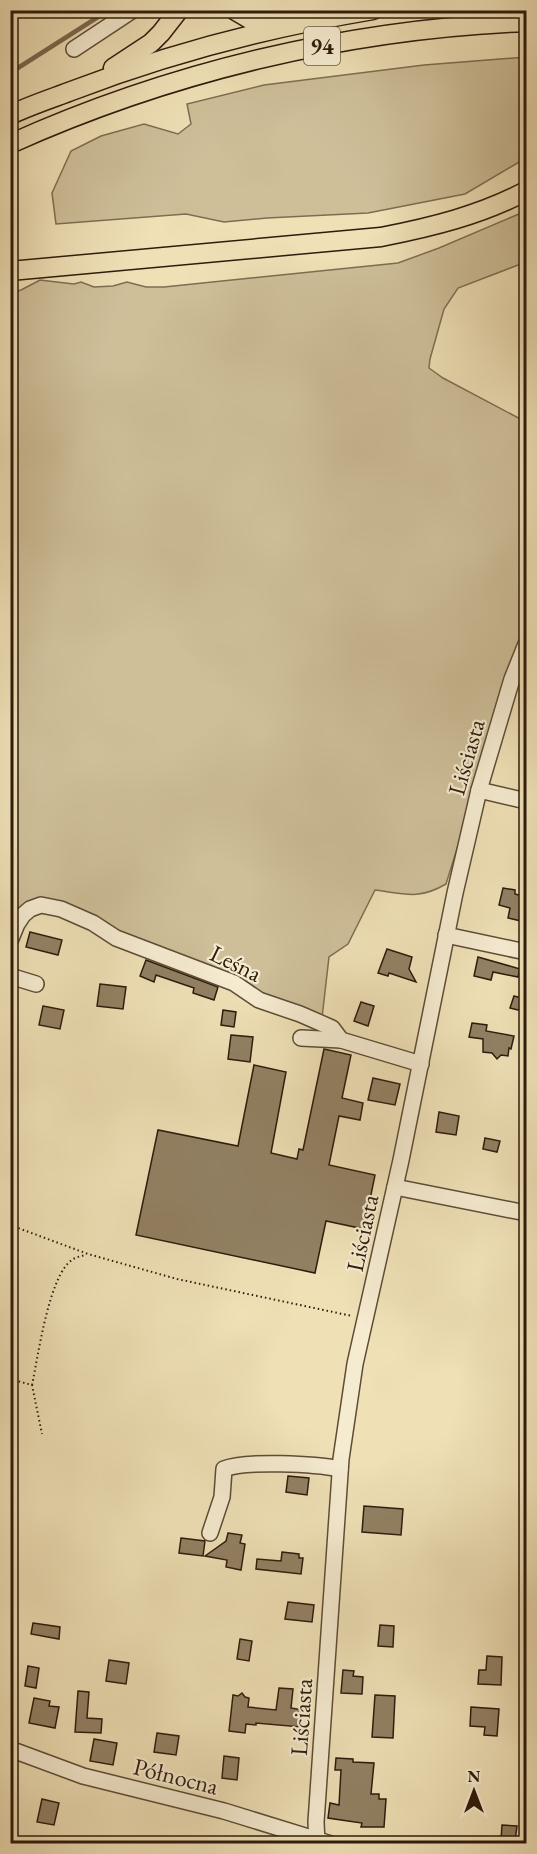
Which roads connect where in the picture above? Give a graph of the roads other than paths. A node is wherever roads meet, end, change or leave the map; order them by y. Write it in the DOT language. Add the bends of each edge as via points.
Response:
graph roads {
  1 [pos="133,10"];
  2 [pos="178,10"];
  3 [pos="234,10"];
  4 [pos="373,10"];
  5 [pos="318,20"];
  6 [pos="526,22"];
  7 [pos="74,49"];
  8 [pos="83,86"];
  9 [pos="122,99"];
  10 [pos="10,115"];
  11 [pos="10,144"];
  12 [pos="10,156"];
  13 [pos="526,190"];
  14 [pos="13,270"];
  15 [pos="526,644"];
  16 [pos="479,790"];
  17 [pos="526,801"];
  18 [pos="447,935"];
  19 [pos="10,941"];
  20 [pos="526,952"];
  21 [pos="10,976"];
  22 [pos="36,984"];
  23 [pos="301,1038"];
  24 [pos="341,1040"];
  25 [pos="421,1065"];
  26 [pos="395,1187"];
  27 [pos="526,1213"];
  28 [pos="340,1469"];
  29 [pos="210,1533"];
  30 [pos="10,1749"];
  31 [pos="322,1842"];
  1 -- 7 [label="street"];
  2 -- 8 [label="main road" via="151,43"];
  3 -- 5 [label="main road" via="250,20"];
  4 -- 5 [label="main road, 94"];
  5 -- 8 [label="main road, 94" via="248,35"];
  6 -- 9 [label="main road, 94" via="406,32 336,43 270,57"];
  8 -- 10 [label="main road, 94"];
  9 -- 11 [label="main road, 94"];
  9 -- 12 [label="main road"];
  13 -- 14 [label="main road" via="487,209 381,237"];
  15 -- 16 [label="street, Liściasta"];
  16 -- 17 [label="street"];
  16 -- 18 [label="street, Liściasta"];
  18 -- 20 [label="street"];
  18 -- 25 [label="street, Liściasta"];
  19 -- 24 [label="street, Leśna" via="30,909 41,905 61,909 116,938 234,983 259,1000 332,1028"];
  21 -- 22 [label="street"];
  23 -- 24 [label="street"];
  24 -- 25 [label="street, Leśna"];
  25 -- 26 [label="street, Liściasta"];
  26 -- 27 [label="street"];
  26 -- 28 [label="street, Liściasta" via="355,1364"];
  28 -- 29 [label="street" via="269,1464 224,1469 222,1497"];
  28 -- 31 [label="street, Liściasta" via="316,1822"];
  30 -- 31 [label="street, Północna" via="83,1776 224,1811"];
}
